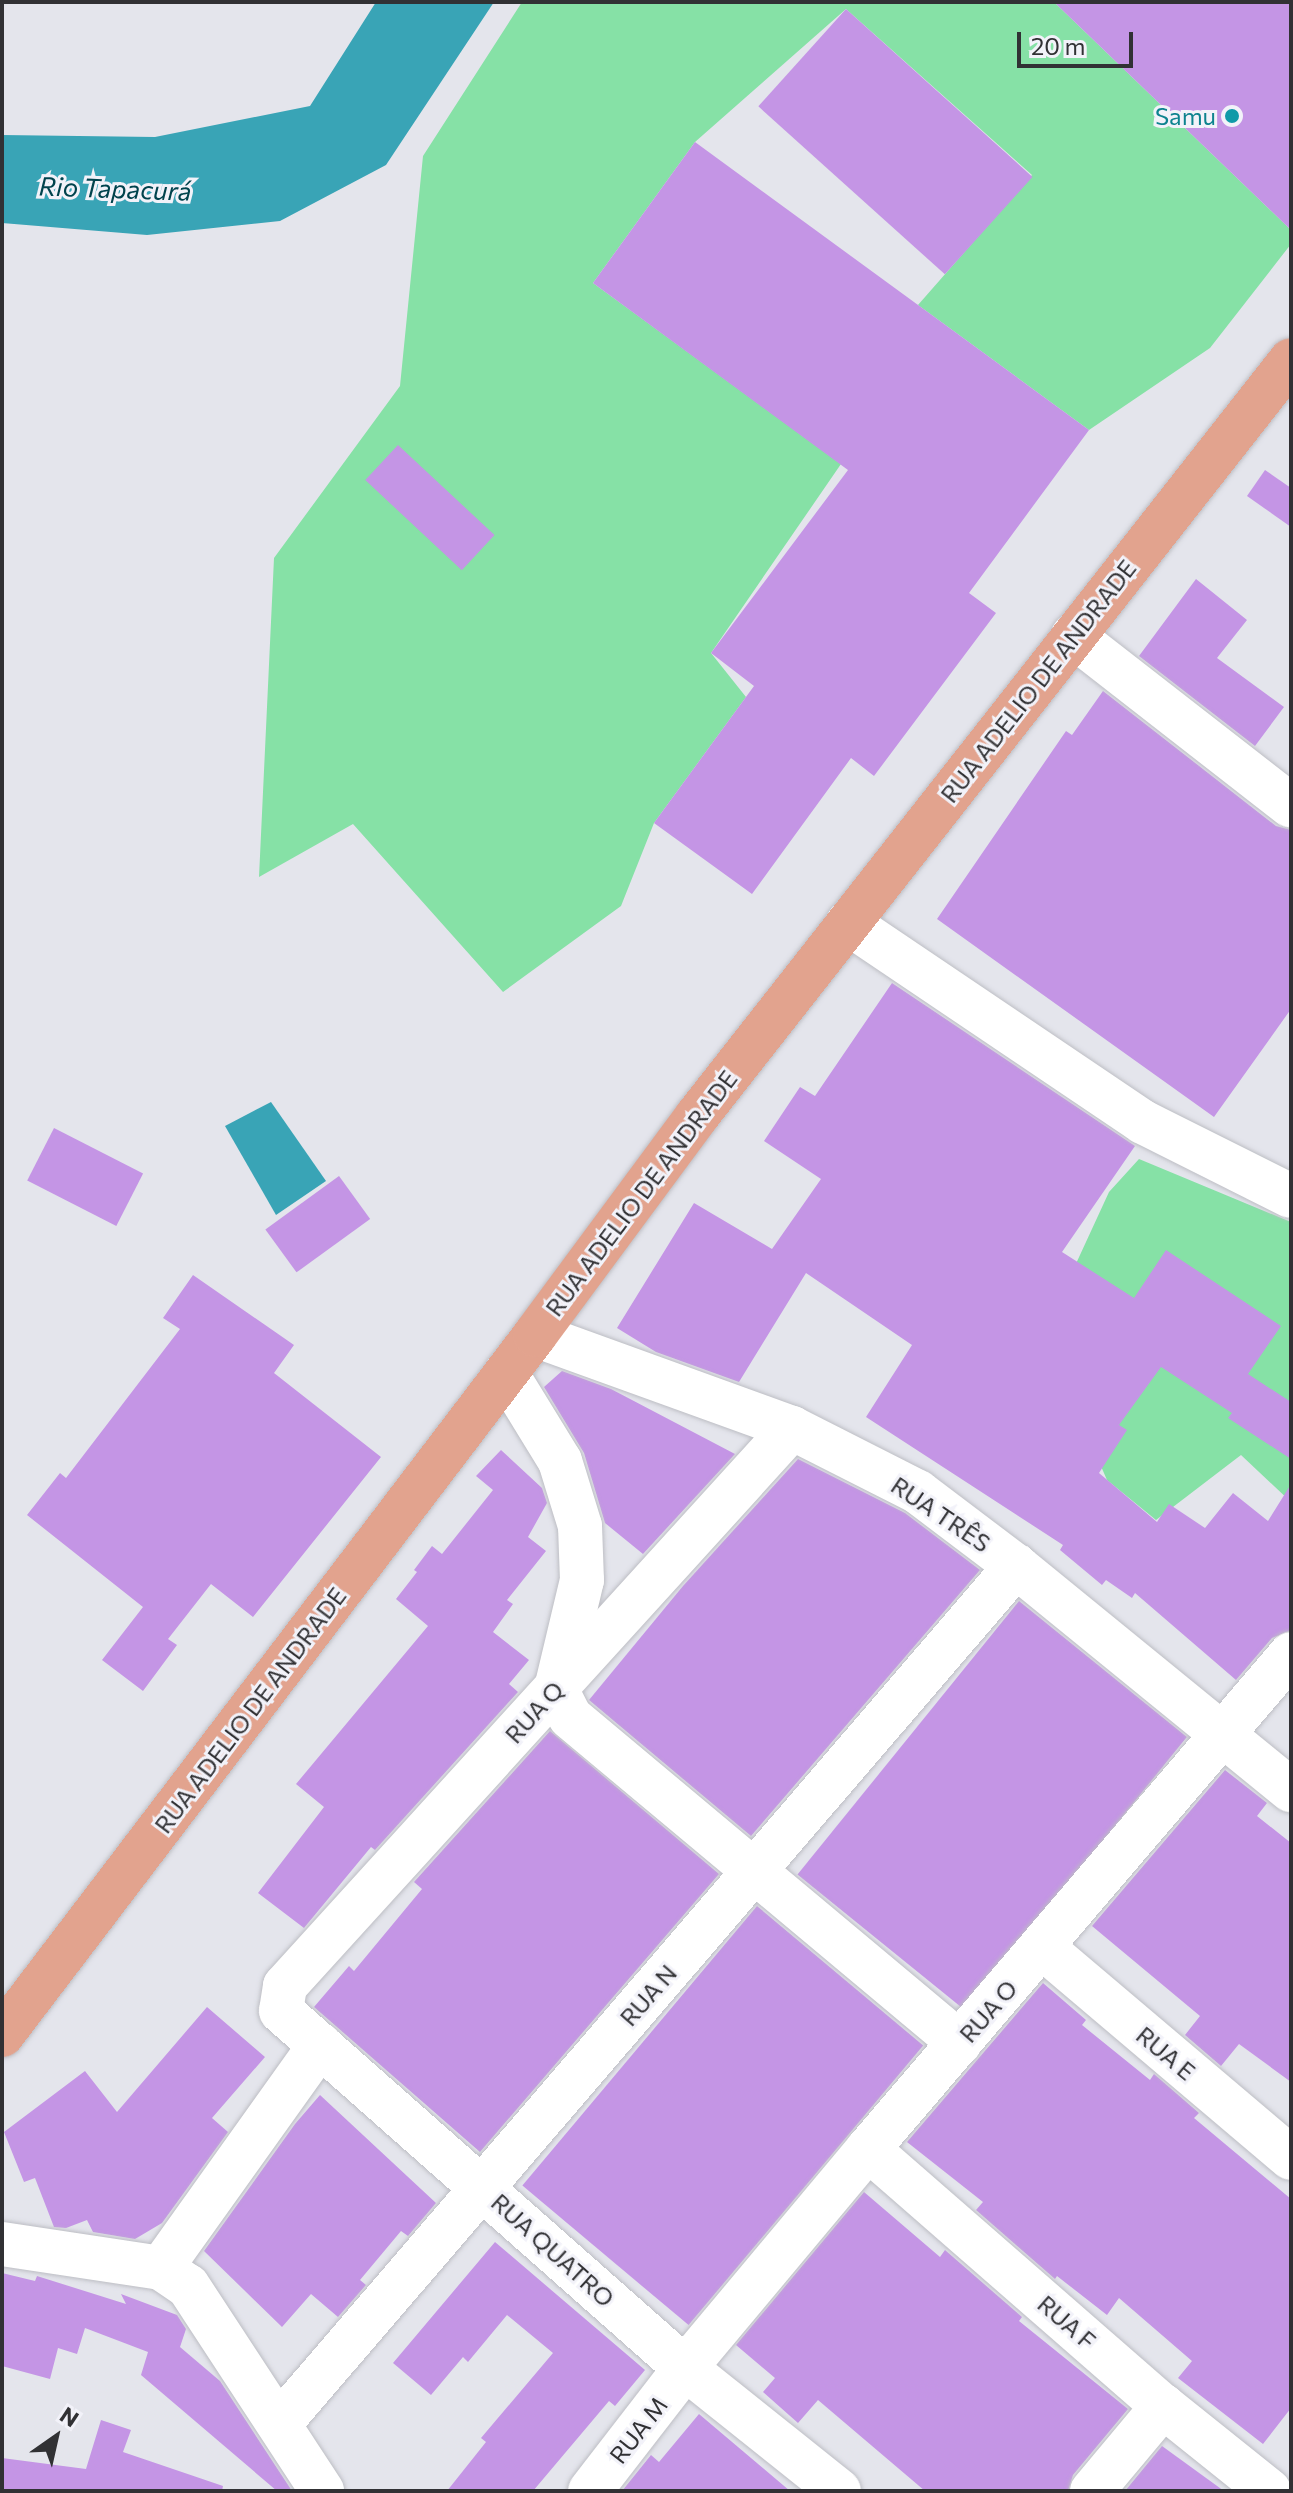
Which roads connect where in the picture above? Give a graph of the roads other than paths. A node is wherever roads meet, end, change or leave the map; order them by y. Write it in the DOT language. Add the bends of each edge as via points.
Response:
graph roads {
  1 [pos="1291,360"];
  2 [pos="1073,636"];
  3 [pos="1291,806"];
  4 [pos="848,923"];
  5 [pos="1291,1196"];
  6 [pos="535,1335"];
  7 [pos="506,1373"];
  8 [pos="792,1428"];
  9 [pos="1016,1566"];
  10 [pos="1291,1654"];
  11 [pos="556,1689"];
  12 [pos="1223,1736"];
  13 [pos="1291,1790"];
  14 [pos="756,1870"];
  15 [pos="1042,1947"];
  16 [pos="281,1999"];
  17 [pos="2,2035"];
  18 [pos="960,2043"];
  19 [pos="320,2045"];
  20 [pos="868,2149"];
  21 [pos="1291,2158"];
  22 [pos="482,2187"];
  23 [pos="2,2244"];
  24 [pos="161,2268"];
  25 [pos="685,2368"];
  26 [pos="1163,2406"];
  27 [pos="280,2423"];
  28 [pos="322,2491"];
  29 [pos="590,2491"];
  30 [pos="839,2491"];
  31 [pos="1092,2491"];
  32 [pos="1269,2491"];
  1 -- 2 [label="main road, RUA ADELIO DE ANDRADE"];
  2 -- 3 [label="street"];
  2 -- 4 [label="main road, RUA ADELIO DE ANDRADE"];
  4 -- 5 [label="street" via="1143,1122"];
  4 -- 6 [label="main road, RUA ADELIO DE ANDRADE"];
  6 -- 7 [label="main road, RUA ADELIO DE ANDRADE"];
  6 -- 8 [label="street, RUA TRÊS"];
  7 -- 11 [label="street" via="560,1461 580,1526 582,1580"];
  7 -- 17 [label="main road, RUA ADELIO DE ANDRADE"];
  8 -- 9 [label="street, RUA TRÊS" via="918,1492"];
  8 -- 11 [label="street, RUA Q"];
  9 -- 12 [label="street, RUA TRÊS"];
  9 -- 14 [label="street, RUA N"];
  10 -- 12 [label="street, RUA O"];
  11 -- 14 [label="street" via="570,1717"];
  11 -- 16 [label="street, RUA Q" via="285,1986"];
  12 -- 13 [label="street, RUA TRÊS"];
  12 -- 15 [label="street, RUA O"];
  14 -- 18 [label="street"];
  14 -- 22 [label="street, RUA N"];
  15 -- 18 [label="street, RUA O"];
  15 -- 21 [label="street, RUA E"];
  16 -- 19 [label="street, RUA QUATRO" via="281,2011"];
  18 -- 20 [label="street, RUA O"];
  19 -- 22 [label="street, RUA QUATRO"];
  19 -- 24 [label="street"];
  20 -- 25 [label="street, RUA O"];
  20 -- 26 [label="street, RUA F"];
  22 -- 25 [label="street, RUA QUATRO"];
  22 -- 27 [label="street, RUA N"];
  23 -- 24 [label="street"];
  24 -- 27 [label="street" via="188,2286 203,2305"];
  25 -- 29 [label="street, RUA M"];
  25 -- 30 [label="street, RUA QUATRO"];
  26 -- 31 [label="street"];
  26 -- 32 [label="street, RUA F"];
  27 -- 28 [label="street"];
}
